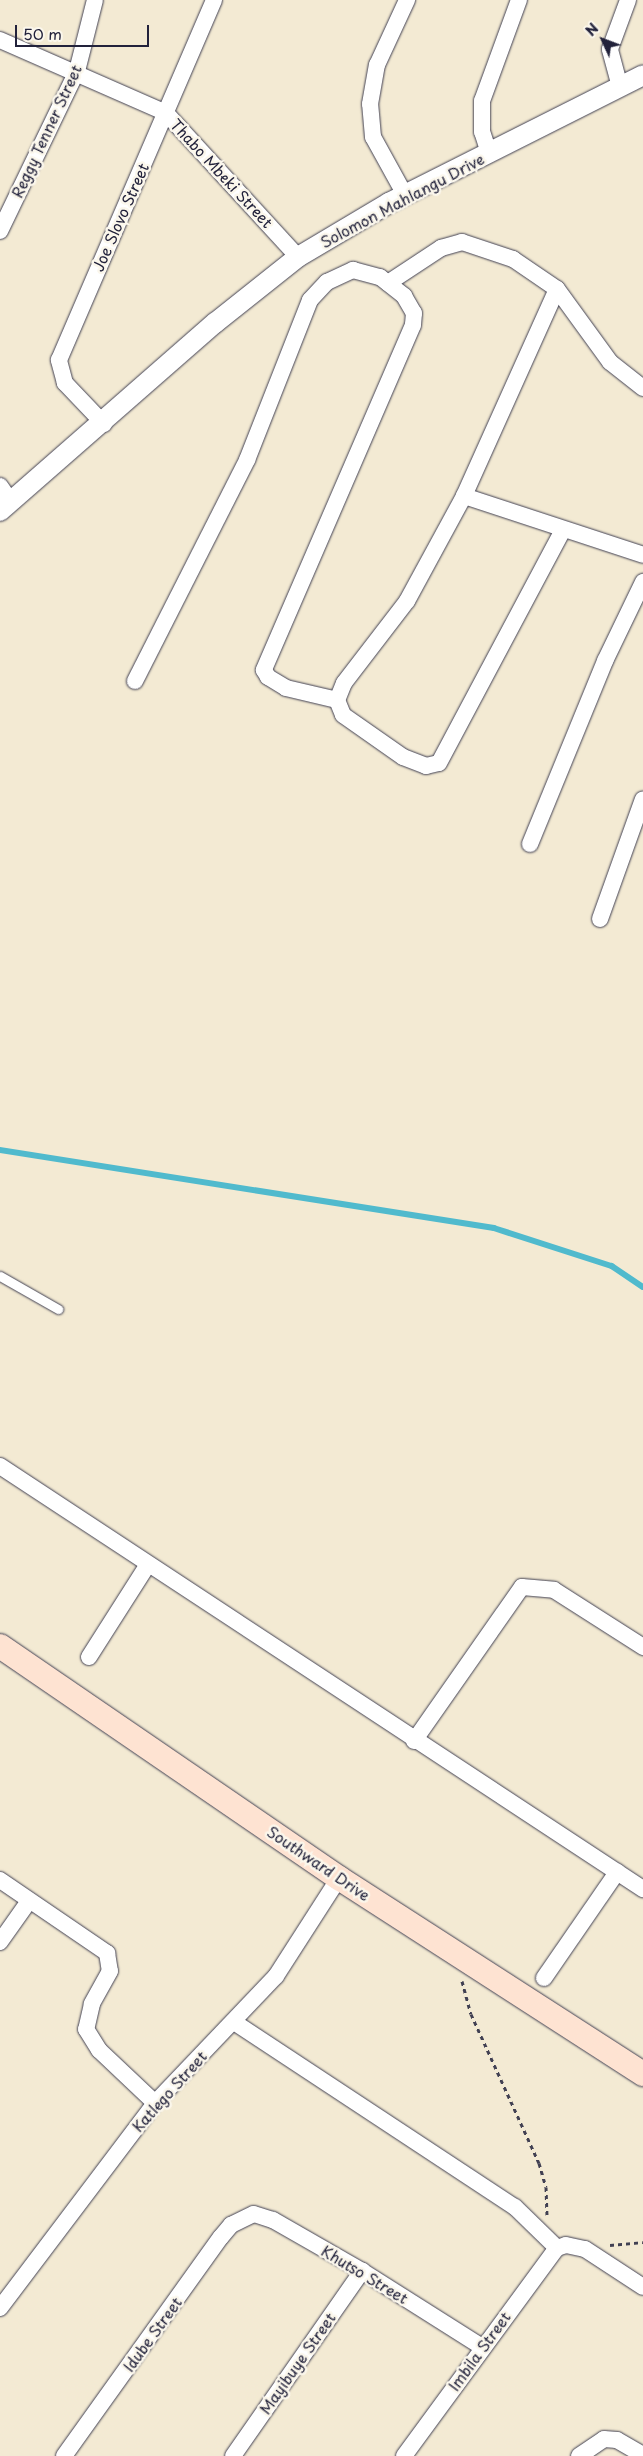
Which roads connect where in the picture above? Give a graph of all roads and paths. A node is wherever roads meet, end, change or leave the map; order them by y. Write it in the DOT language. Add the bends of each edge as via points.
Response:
graph roads {
  1 [pos="95,0"];
  2 [pos="214,0"];
  3 [pos="407,0"];
  4 [pos="519,0"];
  5 [pos="628,0"];
  6 [pos="0,40"];
  7 [pos="77,71"];
  8 [pos="643,75"];
  9 [pos="620,87"];
  10 [pos="166,113"];
  11 [pos="489,153"];
  12 [pos="405,195"];
  13 [pos="0,231"];
  14 [pos="298,257"];
  15 [pos="388,283"];
  16 [pos="557,289"];
  17 [pos="643,388"];
  18 [pos="104,424"];
  19 [pos="464,496"];
  20 [pos="4,500"];
  21 [pos="563,530"];
  22 [pos="643,555"];
  23 [pos="643,582"];
  24 [pos="135,681"];
  25 [pos="337,700"];
  26 [pos="643,799"];
  27 [pos="530,844"];
  28 [pos="600,919"];
  29 [pos="0,1276"];
  30 [pos="58,1309"];
  31 [pos="0,1466"];
  32 [pos="147,1566"];
  33 [pos="0,1646"];
  34 [pos="643,1647"];
  35 [pos="89,1657"];
  36 [pos="414,1742"];
  37 [pos="617,1872"];
  38 [pos="339,1878"];
  39 [pos="0,1880"];
  40 [pos="643,1889"];
  41 [pos="29,1901"];
  42 [pos="0,1942"];
  43 [pos="468,1960"];
  44 [pos="544,1978"];
  45 [pos="234,2022"];
  46 [pos="643,2074"];
  47 [pos="155,2103"];
  48 [pos="244,2217"];
  49 [pos="545,2233"];
  50 [pos="643,2242"];
  51 [pos="557,2248"];
  52 [pos="585,2248"];
  53 [pos="362,2271"];
  54 [pos="643,2287"];
  55 [pos="0,2308"];
  56 [pos="482,2347"];
  57 [pos="643,2455"];
  58 [pos="64,2456"];
  59 [pos="233,2456"];
  60 [pos="404,2456"];
  61 [pos="579,2456"];
  1 -- 7 [label="street, Reggy Tenner Street"];
  2 -- 10 [label="street, Joe Slovo Street"];
  3 -- 12 [label="street" via="377,65 370,104 373,137"];
  4 -- 11 [label="street" via="482,101 482,132"];
  5 -- 9 [label="street" via="610,50"];
  6 -- 7 [label="street, Thabo Mbeki Street"];
  7 -- 10 [label="street, Thabo Mbeki Street"];
  7 -- 13 [label="street, Reggy Tenner Street"];
  8 -- 9 [label="street, Solomon Mahlangu Drive"];
  9 -- 11 [label="street, Solomon Mahlangu Drive"];
  10 -- 14 [label="street, Thabo Mbeki Street"];
  10 -- 18 [label="street, Joe Slovo Street" via="59,360 65,383"];
  11 -- 12 [label="street, Solomon Mahlangu Drive"];
  12 -- 14 [label="street, Solomon Mahlangu Drive"];
  14 -- 18 [label="street, Solomon Mahlangu Drive" via="215,323"];
  15 -- 16 [label="street" via="441,248 462,242 513,259"];
  15 -- 24 [label="street" via="353,270 327,282 310,300 247,460"];
  15 -- 25 [label="street" via="411,305 409,340 265,660 268,677 276,683 299,694"];
  16 -- 17 [label="street" via="610,362"];
  16 -- 19 [label="street"];
  18 -- 20 [label="street, Solomon Mahlangu Drive"];
  19 -- 21 [label="street"];
  19 -- 25 [label="street" via="406,601 344,684"];
  21 -- 22 [label="street"];
  21 -- 25 [label="street" via="439,763 426,766 380,744 349,722"];
  23 -- 27 [label="street" via="605,660"];
  26 -- 28 [label="street"];
  29 -- 30 [label="lane"];
  31 -- 32 [label="street"];
  32 -- 35 [label="street"];
  32 -- 36 [label="street"];
  33 -- 38 [label="main road, Southward Drive"];
  34 -- 36 [label="street" via="554,1590 522,1587"];
  36 -- 37 [label="street"];
  37 -- 40 [label="street"];
  37 -- 44 [label="street"];
  38 -- 43 [label="main road, Southward Drive"];
  38 -- 45 [label="street, Katlego Street" via="276,1976"];
  39 -- 41 [label="street"];
  41 -- 42 [label="street"];
  41 -- 47 [label="street" via="107,1953 110,1971 92,2004 86,2029 99,2050"];
  43 -- 46 [label="main road, Southward Drive"];
  43 -- 49 [label="path" via="462,1979 471,2014 546,2187"];
  45 -- 47 [label="street, Katlego Street"];
  45 -- 49 [label="street" via="515,2207"];
  47 -- 55 [label="street, Katlego Street"];
  48 -- 53 [label="street, Khutso Street" via="264,2215"];
  48 -- 58 [label="street, Idube Street" via="221,2237"];
  49 -- 51 [label="street"];
  50 -- 52 [label="path"];
  51 -- 52 [label="street" via="566,2245"];
  51 -- 56 [label="street, Imbila Street"];
  52 -- 54 [label="street"];
  53 -- 56 [label="street, Khutso Street"];
  53 -- 59 [label="street, Mayibuye Street"];
  56 -- 60 [label="street, Imbila Street"];
  57 -- 61 [label="street" via="617,2440 604,2439"];
}
